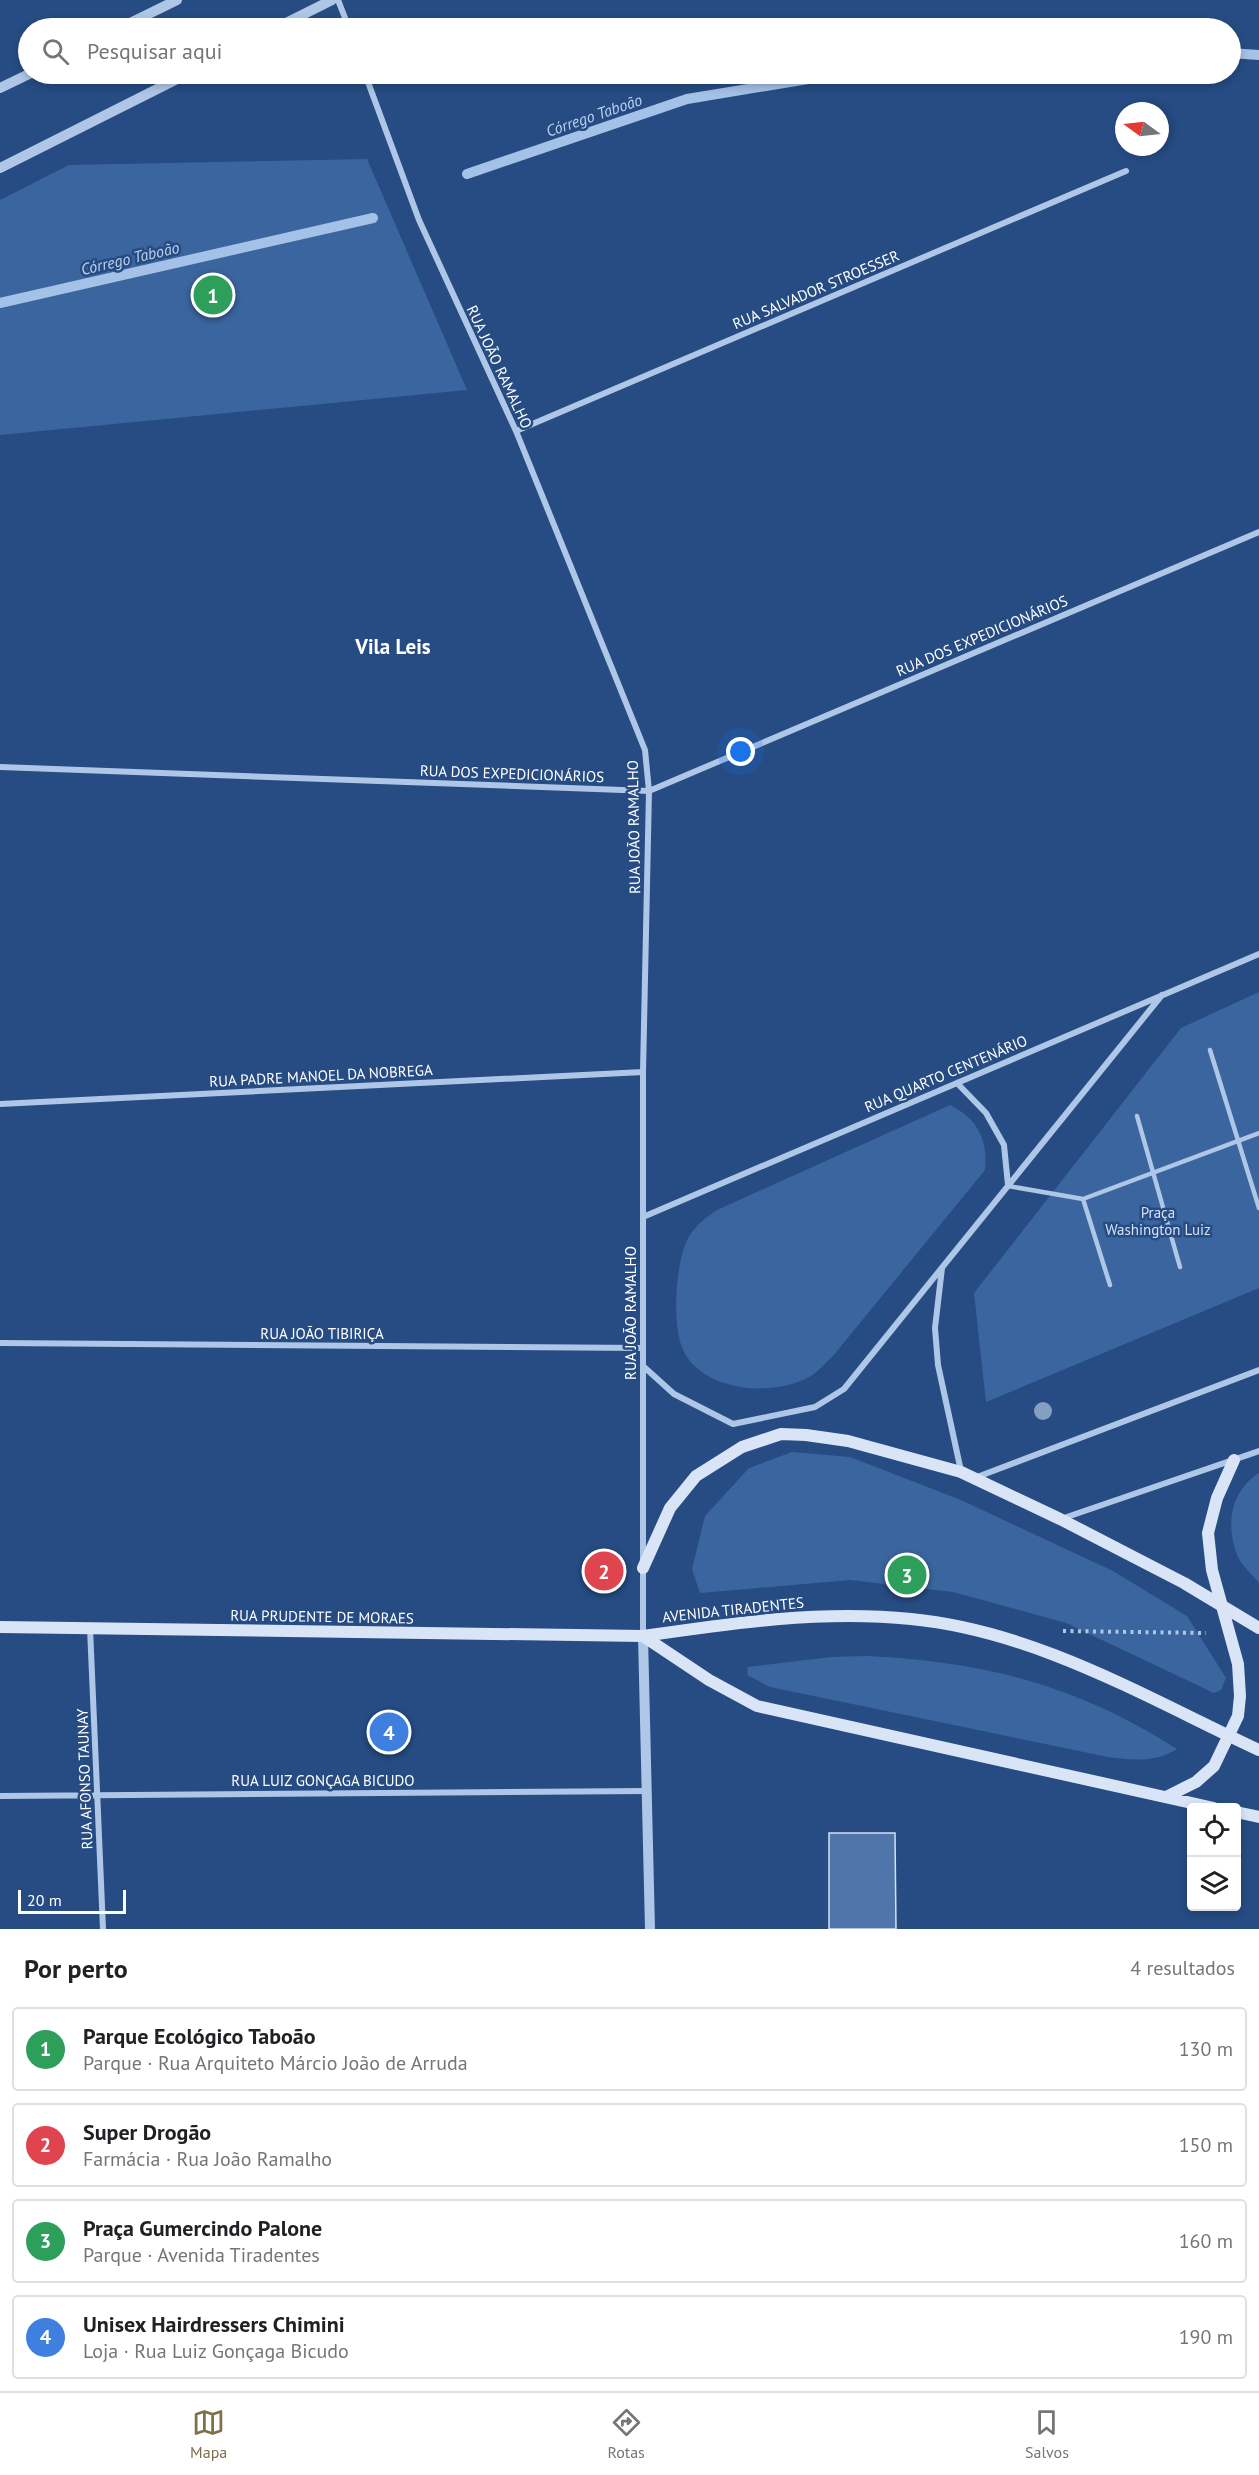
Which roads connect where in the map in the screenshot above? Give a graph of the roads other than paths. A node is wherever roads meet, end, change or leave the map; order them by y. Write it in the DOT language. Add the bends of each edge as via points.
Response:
graph roads {
  1 [pos="177,0"];
  2 [pos="332,0"];
  3 [pos="338,0"];
  4 [pos="140,18"];
  5 [pos="296,18"];
  6 [pos="345,18"];
  7 [pos="18,79"];
  8 [pos="167,84"];
  9 [pos="369,84"];
  10 [pos="0,88"];
  11 [pos="0,168"];
  12 [pos="1126,171"];
  13 [pos="516,431"];
  14 [pos="1259,532"];
  15 [pos="0,767"];
  16 [pos="649,790"];
  17 [pos="1259,954"];
  18 [pos="1162,995"];
  19 [pos="1210,1050"];
  20 [pos="643,1072"];
  21 [pos="957,1083"];
  22 [pos="0,1104"];
  23 [pos="1137,1116"];
  24 [pos="1259,1133"];
  25 [pos="1238,1141"];
  26 [pos="1152,1174"];
  27 [pos="1008,1186"];
  28 [pos="1083,1199"];
  29 [pos="1259,1208"];
  30 [pos="643,1217"];
  31 [pos="1180,1267"];
  32 [pos="942,1268"];
  33 [pos="1110,1285"];
  34 [pos="0,1343"];
  35 [pos="643,1348"];
  36 [pos="643,1366"];
  37 [pos="1259,1370"];
  38 [pos="1259,1451"];
  39 [pos="1234,1460"];
  40 [pos="961,1472"];
  41 [pos="975,1478"];
  42 [pos="1060,1519"];
  43 [pos="643,1568"];
  44 [pos="1222,1606"];
  45 [pos="0,1627"];
  46 [pos="90,1628"];
  47 [pos="1259,1628"];
  48 [pos="643,1636"];
  49 [pos="1230,1736"];
  50 [pos="1259,1750"];
  51 [pos="647,1791"];
  52 [pos="98,1795"];
  53 [pos="0,1796"];
  54 [pos="1166,1797"];
  55 [pos="1192,1803"];
  56 [pos="1241,1813"];
  57 [pos="1259,1817"];
  58 [pos="103,1929"];
  59 [pos="650,1929"];
  1 -- 4 [label="street"];
  2 -- 5 [label="street"];
  3 -- 6 [label="street"];
  7 -- 10 [label="street"];
  8 -- 11 [label="street"];
  9 -- 13 [label="street, RUA JOÃO RAMALHO" via="419,220"];
  12 -- 13 [label="street, RUA SALVADOR STROESSER"];
  13 -- 16 [label="street, RUA JOÃO RAMALHO" via="645,750"];
  14 -- 16 [label="street, RUA DOS EXPEDICIONÁRIOS"];
  15 -- 16 [label="street, RUA DOS EXPEDICIONÁRIOS"];
  16 -- 20 [label="street, RUA JOÃO RAMALHO"];
  17 -- 18 [label="street, RUA QUARTO CENTENÁRIO"];
  18 -- 21 [label="street, RUA QUARTO CENTENÁRIO"];
  18 -- 27 [label="street"];
  19 -- 25 [label="lane"];
  20 -- 22 [label="street, RUA PADRE MANOEL DA NOBREGA"];
  20 -- 30 [label="street, RUA JOÃO RAMALHO"];
  21 -- 27 [label="street" via="986,1113 1004,1145"];
  21 -- 30 [label="street, RUA QUARTO CENTENÁRIO"];
  23 -- 26 [label="lane"];
  24 -- 25 [label="lane"];
  25 -- 26 [label="lane"];
  25 -- 29 [label="lane"];
  26 -- 28 [label="lane"];
  26 -- 31 [label="lane"];
  27 -- 28 [label="lane"];
  27 -- 32 [label="street"];
  28 -- 33 [label="lane"];
  30 -- 35 [label="street, RUA JOÃO RAMALHO"];
  32 -- 36 [label="street" via="844,1389 815,1407 733,1424 674,1394"];
  32 -- 40 [label="street" via="935,1328 938,1365"];
  34 -- 35 [label="street, RUA JOÃO TIBIRIÇA"];
  35 -- 36 [label="street, RUA JOÃO RAMALHO"];
  36 -- 43 [label="street, RUA JOÃO RAMALHO"];
  37 -- 41 [label="street"];
  38 -- 39 [label="street"];
  39 -- 42 [label="street"];
  39 -- 44 [label="main road" via="1217,1498 1208,1533 1212,1570"];
  40 -- 41 [label="main road"];
  40 -- 43 [label="main road" via="848,1441 781,1434 742,1447 696,1476 670,1508"];
  41 -- 42 [label="main road"];
  42 -- 44 [label="main road"];
  43 -- 48 [label="street, RUA JOÃO RAMALHO"];
  44 -- 47 [label="main road"];
  44 -- 49 [label="main road" via="1238,1664 1240,1696"];
  45 -- 46 [label="main road, RUA PRUDENTE DE MORAES"];
  46 -- 48 [label="main road, RUA PRUDENTE DE MORAES"];
  46 -- 52 [label="street, RUA AFONSO TAUNAY"];
  48 -- 49 [label="main road, AVENIDA TIRADENTES" via="806,1616 913,1619 973,1630 1095,1670"];
  48 -- 51 [label="street"];
  48 -- 54 [label="main road, AVENIDA TIRADENTES" via="757,1706"];
  49 -- 50 [label="main road, AVENIDA TIRADENTES"];
  49 -- 54 [label="main road" via="1215,1766 1196,1782"];
  51 -- 52 [label="street, RUA LUIZ GONÇAGA BICUDO"];
  51 -- 59 [label="street"];
  52 -- 53 [label="street, RUA LUIZ GONÇAGA BICUDO"];
  52 -- 58 [label="street, RUA AFONSO TAUNAY"];
  54 -- 55 [label="main road, AVENIDA TIRADENTES"];
  56 -- 57 [label="main road"];
}
